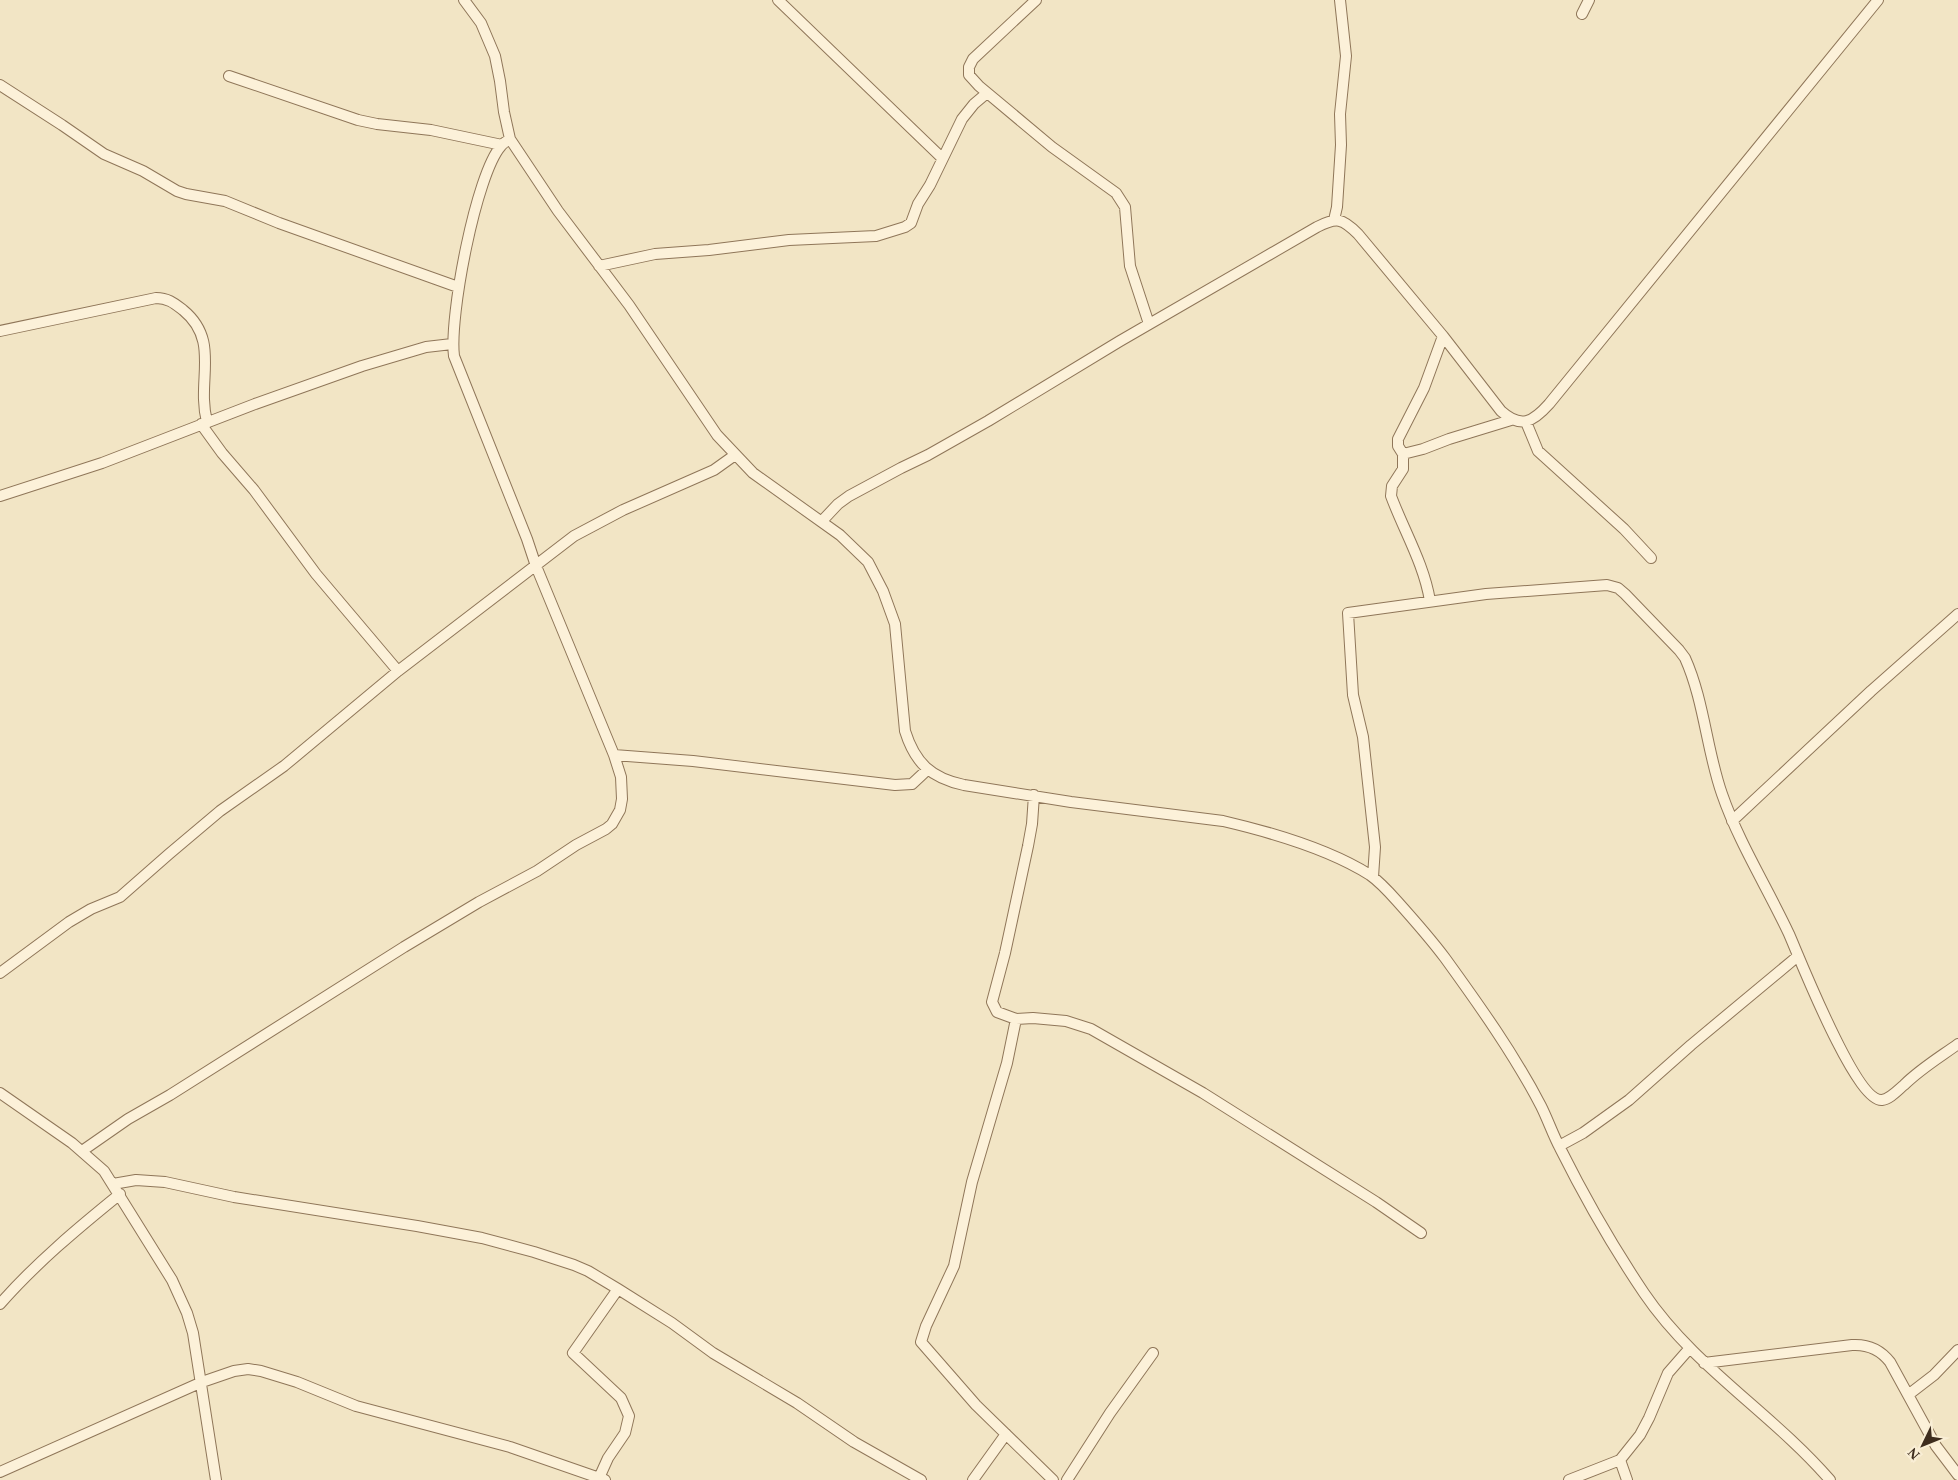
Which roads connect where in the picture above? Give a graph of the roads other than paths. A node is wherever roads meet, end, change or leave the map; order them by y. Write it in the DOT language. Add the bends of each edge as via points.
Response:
graph roads {
  1 [pos="464,0"];
  2 [pos="778,0"];
  3 [pos="1036,0"];
  4 [pos="1340,0"];
  5 [pos="1589,0"];
  6 [pos="1878,0"];
  7 [pos="1582,14"];
  8 [pos="229,76"];
  9 [pos="0,86"];
  10 [pos="987,93"];
  11 [pos="506,142"];
  12 [pos="942,158"];
  13 [pos="1334,220"];
  14 [pos="599,266"];
  15 [pos="458,287"];
  16 [pos="1149,324"];
  17 [pos="0,331"];
  18 [pos="1443,336"];
  19 [pos="452,344"];
  20 [pos="1511,420"];
  21 [pos="1526,422"];
  22 [pos="204,423"];
  23 [pos="1403,454"];
  24 [pos="735,455"];
  25 [pos="0,496"];
  26 [pos="822,521"];
  27 [pos="1651,558"];
  28 [pos="536,566"];
  29 [pos="1430,602"];
  30 [pos="1958,614"];
  31 [pos="398,671"];
  32 [pos="614,755"];
  33 [pos="927,770"];
  34 [pos="1034,796"];
  35 [pos="1732,821"];
  36 [pos="1373,877"];
  37 [pos="1798,956"];
  38 [pos="0,973"];
  39 [pos="1016,1019"];
  40 [pos="1958,1044"];
  41 [pos="0,1093"];
  42 [pos="1559,1146"];
  43 [pos="82,1151"];
  44 [pos="114,1184"];
  45 [pos="120,1194"];
  46 [pos="1421,1233"];
  47 [pos="618,1289"];
  48 [pos="0,1304"];
  49 [pos="1689,1349"];
  50 [pos="1958,1350"];
  51 [pos="1153,1353"];
  52 [pos="1704,1363"];
  53 [pos="202,1382"];
  54 [pos="1908,1395"];
  55 [pos="1006,1434"];
  56 [pos="1620,1460"];
  57 [pos="0,1472"];
  58 [pos="1958,1475"];
  59 [pos="602,1479"];
  60 [pos="216,1480"];
  61 [pos="921,1480"];
  62 [pos="973,1480"];
  63 [pos="1053,1480"];
  64 [pos="1067,1480"];
  65 [pos="1569,1480"];
  66 [pos="1627,1480"];
  67 [pos="1830,1480"];
  1 -- 11 [label="street" via="481,23 495,56"];
  2 -- 12 [label="street"];
  3 -- 10 [label="street" via="970,64 968,71 972,79"];
  4 -- 13 [label="street" via="1346,56"];
  5 -- 7 [label="street"];
  6 -- 21 [label="street" via="1549,404"];
  8 -- 11 [label="street" via="358,120"];
  9 -- 15 [label="street" via="104,154 186,194 225,201"];
  10 -- 12 [label="street" via="962,119"];
  10 -- 16 [label="street" via="1052,147 1110,187 1122,201 1130,266"];
  11 -- 14 [label="street"];
  11 -- 15 [label="street" via="490,164 483,185"];
  12 -- 14 [label="street" via="911,223 894,232 663,253"];
  13 -- 16 [label="street"];
  13 -- 18 [label="street" via="1344,222 1358,234"];
  14 -- 24 [label="street" via="717,435"];
  15 -- 19 [label="street"];
  16 -- 26 [label="street" via="979,426 849,496"];
  17 -- 22 [label="street" via="156,298 169,300 191,317 202,335 205,354"];
  18 -- 20 [label="street"];
  18 -- 23 [label="street" via="1424,388 1398,439"];
  19 -- 22 [label="street" via="398,354"];
  19 -- 28 [label="street" via="459,372"];
  20 -- 21 [label="street"];
  20 -- 23 [label="street"];
  21 -- 27 [label="street" via="1538,451"];
  22 -- 25 [label="street" via="102,463"];
  22 -- 31 [label="street" via="222,453 254,490 316,574"];
  23 -- 29 [label="street" via="1403,471 1393,483 1391,496 1419,562"];
  24 -- 26 [label="street" via="768,484"];
  24 -- 28 [label="street" via="714,470 600,521 574,536"];
  26 -- 33 [label="street" via="868,562 883,591 895,624 905,731 917,759"];
  28 -- 31 [label="street"];
  28 -- 32 [label="street"];
  29 -- 35 [label="street" via="1520,591 1607,585 1618,588 1685,658 1718,783"];
  29 -- 36 [label="street" via="1348,613 1353,695 1364,746 1375,847"];
  30 -- 35 [label="street"];
  31 -- 38 [label="street" via="284,766 204,824 120,898 69,922"];
  32 -- 33 [label="street" via="709,762 878,784 912,784"];
  32 -- 43 [label="street" via="621,777 622,799 620,810 606,829 404,947"];
  33 -- 34 [label="street" via="951,782"];
  34 -- 36 [label="street" via="1223,821 1316,849"];
  34 -- 39 [label="street" via="1028,846 992,1002 997,1012"];
  35 -- 37 [label="street"];
  36 -- 42 [label="street" via="1426,934 1458,977 1525,1077"];
  37 -- 40 [label="street" via="1838,1044 1867,1089 1878,1099 1889,1097"];
  37 -- 42 [label="street" via="1629,1100"];
  39 -- 46 [label="street" via="1066,1020 1091,1029 1203,1093"];
  39 -- 55 [label="street" via="1007,1063 972,1182 954,1266 921,1342"];
  41 -- 43 [label="street"];
  42 -- 49 [label="street" via="1606,1233 1644,1293"];
  43 -- 44 [label="street"];
  44 -- 45 [label="street"];
  44 -- 47 [label="street" via="136,1180 165,1182 234,1197 482,1238 574,1265"];
  45 -- 48 [label="street" via="27,1274"];
  45 -- 53 [label="street" via="180,1296 191,1325"];
  47 -- 59 [label="street" via="573,1353 621,1398 629,1416 625,1433 605,1462"];
  47 -- 61 [label="street" via="854,1442"];
  49 -- 52 [label="street"];
  49 -- 56 [label="street" via="1668,1372 1640,1435"];
  50 -- 54 [label="street" via="1934,1375"];
  51 -- 64 [label="street"];
  52 -- 54 [label="street" via="1865,1345 1887,1358"];
  52 -- 67 [label="street" via="1776,1426"];
  53 -- 57 [label="street"];
  53 -- 59 [label="street" via="234,1371 261,1370 356,1406 510,1447"];
  53 -- 60 [label="street"];
  54 -- 58 [label="street" via="1936,1446"];
  55 -- 62 [label="street"];
  55 -- 63 [label="street"];
  56 -- 65 [label="street"];
  56 -- 66 [label="street"];
}
